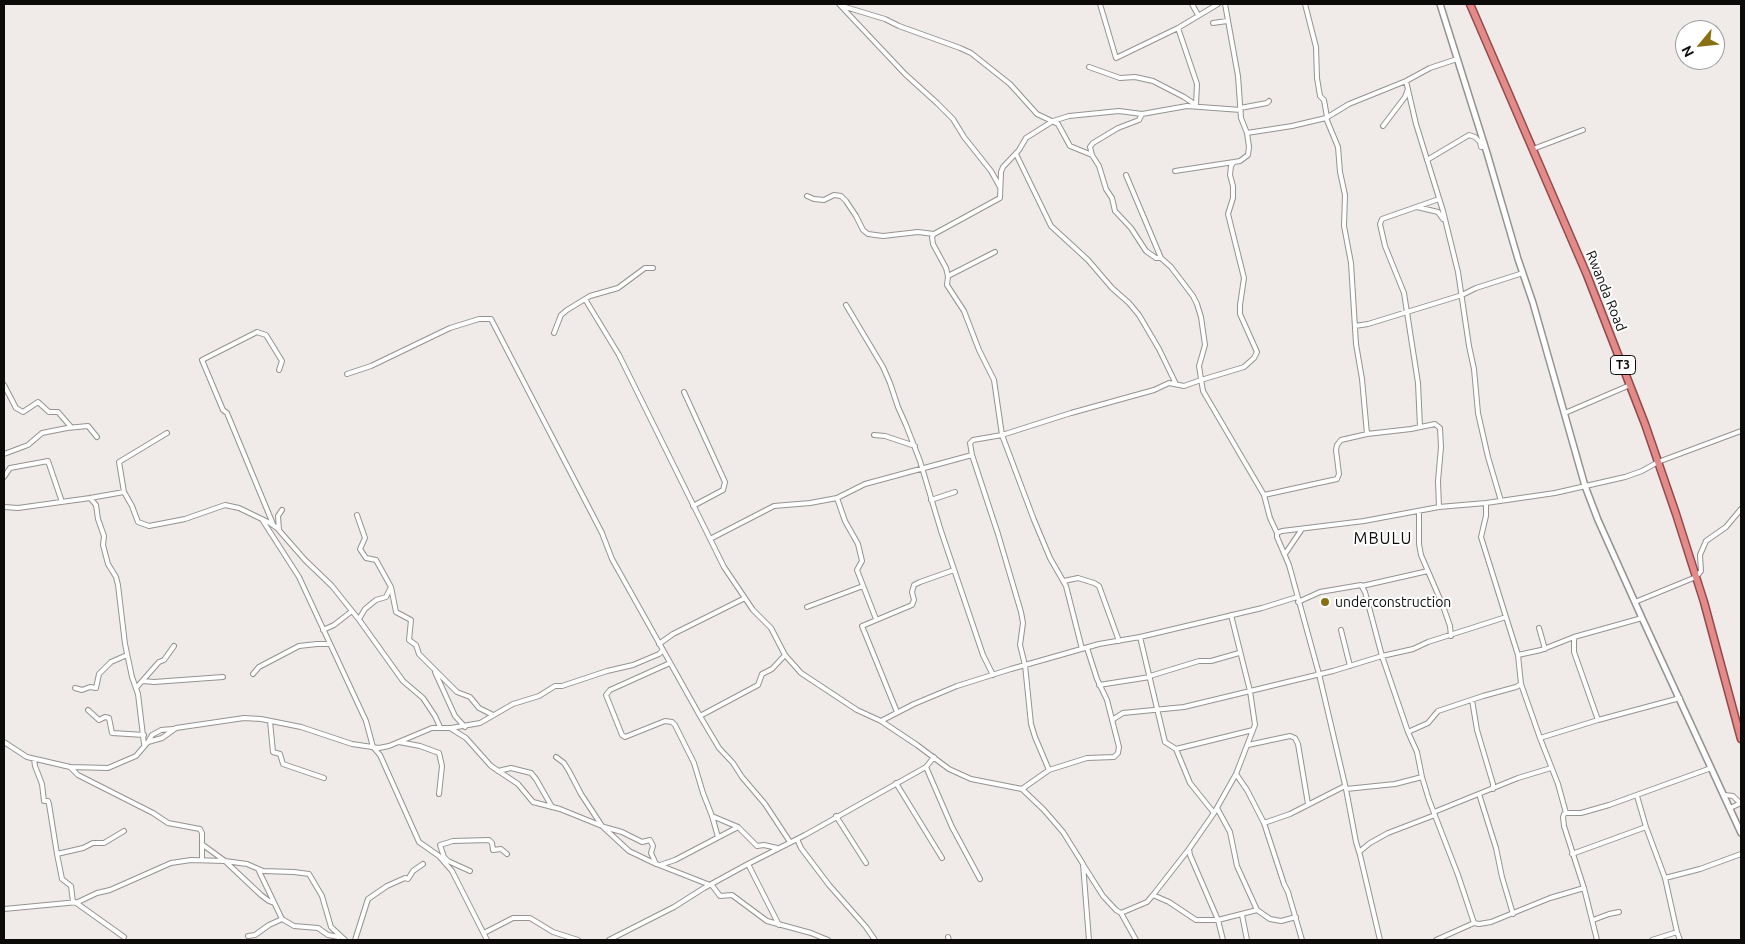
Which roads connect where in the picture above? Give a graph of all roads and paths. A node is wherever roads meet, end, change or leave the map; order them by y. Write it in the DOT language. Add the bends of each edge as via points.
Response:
graph roads {
  1 [pos="1100,4"];
  2 [pos="1192,4"];
  3 [pos="1218,4"];
  4 [pos="1225,4"];
  5 [pos="1305,4"];
  6 [pos="1440,4"];
  7 [pos="1470,4"];
  8 [pos="841,5"];
  9 [pos="1198,15"];
  10 [pos="1227,21"];
  11 [pos="1213,23"];
  12 [pos="1178,28"];
  13 [pos="1457,59"];
  14 [pos="1089,67"];
  15 [pos="1406,81"];
  16 [pos="1408,89"];
  17 [pos="1270,101"];
  18 [pos="1196,105"];
  19 [pos="1241,109"];
  20 [pos="1142,114"];
  21 [pos="1327,117"];
  22 [pos="1053,121"];
  23 [pos="1383,126"];
  24 [pos="1583,130"];
  25 [pos="1248,133"];
  26 [pos="1486,147"];
  27 [pos="1533,149"];
  28 [pos="1016,154"];
  29 [pos="1092,155"];
  30 [pos="1427,160"];
  31 [pos="1234,162"];
  32 [pos="1175,171"];
  33 [pos="1126,175"];
  34 [pos="1001,189"];
  35 [pos="807,196"];
  36 [pos="1439,199"];
  37 [pos="1417,207"];
  38 [pos="1446,223"];
  39 [pos="934,234"];
  40 [pos="995,252"];
  41 [pos="1161,258"];
  42 [pos="653,268"];
  43 [pos="1523,273"];
  44 [pos="948,276"];
  45 [pos="1462,295"];
  46 [pos="585,299"];
  47 [pos="846,305"];
  48 [pos="1407,312"];
  49 [pos="1355,326"];
  50 [pos="554,333"];
  51 [pos="279,370"];
  52 [pos="347,374"];
  53 [pos="1201,380"];
  54 [pos="1176,384"];
  55 [pos="4,385"];
  56 [pos="1630,385"];
  57 [pos="684,392"];
  58 [pos="1565,413"];
  59 [pos="71,427"];
  60 [pos="1420,427"];
  61 [pos="1741,431"];
  62 [pos="167,433"];
  63 [pos="1367,434"];
  64 [pos="874,435"];
  65 [pos="1002,435"];
  66 [pos="97,437"];
  67 [pos="914,446"];
  68 [pos="4,454"];
  69 [pos="972,455"];
  70 [pos="1658,462"];
  71 [pos="922,470"];
  72 [pos="4,478"];
  73 [pos="1585,486"];
  74 [pos="124,492"];
  75 [pos="955,492"];
  76 [pos="1264,495"];
  77 [pos="90,498"];
  78 [pos="836,498"];
  79 [pos="931,500"];
  80 [pos="1501,501"];
  81 [pos="62,502"];
  82 [pos="1486,503"];
  83 [pos="693,506"];
  84 [pos="4,507"];
  85 [pos="1439,507"];
  86 [pos="1741,509"];
  87 [pos="282,510"];
  88 [pos="1419,511"];
  89 [pos="357,515"];
  90 [pos="262,519"];
  91 [pos="273,525"];
  92 [pos="1302,528"];
  93 [pos="279,530"];
  94 [pos="1278,533"];
  95 [pos="710,539"];
  96 [pos="1285,554"];
  97 [pos="954,570"];
  98 [pos="1428,571"];
  99 [pos="1696,577"];
  100 [pos="1064,581"];
  101 [pos="391,586"];
  102 [pos="864,586"];
  103 [pos="1362,586"];
  104 [pos="1297,597"];
  105 [pos="745,598"];
  106 [pos="1298,602"];
  107 [pos="1635,602"];
  108 [pos="807,607"];
  109 [pos="352,611"];
  110 [pos="1231,615"];
  111 [pos="1506,617"];
  112 [pos="1642,618"];
  113 [pos="358,619"];
  114 [pos="876,619"];
  115 [pos="1539,628"];
  116 [pos="324,630"];
  117 [pos="1341,630"];
  118 [pos="1451,636"];
  119 [pos="1140,637"];
  120 [pos="1574,637"];
  121 [pos="1119,641"];
  122 [pos="330,644"];
  123 [pos="659,644"];
  124 [pos="174,646"];
  125 [pos="1085,649"];
  126 [pos="1545,649"];
  127 [pos="662,651"];
  128 [pos="1239,653"];
  129 [pos="1518,654"];
  130 [pos="127,655"];
  131 [pos="785,655"];
  132 [pos="1382,656"];
  133 [pos="670,663"];
  134 [pos="1025,665"];
  135 [pos="1350,666"];
  136 [pos="434,670"];
  137 [pos="253,674"];
  138 [pos="1319,674"];
  139 [pos="993,675"];
  140 [pos="1150,676"];
  141 [pos="223,677"];
  142 [pos="143,680"];
  143 [pos="1521,684"];
  144 [pos="1099,685"];
  145 [pos="74,688"];
  146 [pos="136,688"];
  147 [pos="1250,691"];
  148 [pos="1680,698"];
  149 [pos="1472,700"];
  150 [pos="88,710"];
  151 [pos="1157,710"];
  152 [pos="897,712"];
  153 [pos="493,715"];
  154 [pos="700,716"];
  155 [pos="270,720"];
  156 [pos="1112,720"];
  157 [pos="1598,720"];
  158 [pos="881,721"];
  159 [pos="440,727"];
  160 [pos="465,727"];
  161 [pos="450,728"];
  162 [pos="1253,730"];
  163 [pos="1408,732"];
  164 [pos="144,735"];
  165 [pos="1540,738"];
  166 [pos="1741,739"];
  167 [pos="4,742"];
  168 [pos="399,742"];
  169 [pos="146,743"];
  170 [pos="1248,745"];
  171 [pos="373,748"];
  172 [pos="1176,749"];
  173 [pos="556,757"];
  174 [pos="934,758"];
  175 [pos="34,759"];
  176 [pos="70,767"];
  177 [pos="926,767"];
  178 [pos="1551,768"];
  179 [pos="1711,768"];
  180 [pos="1049,770"];
  181 [pos="498,771"];
  182 [pos="1236,774"];
  183 [pos="1422,777"];
  184 [pos="324,778"];
  185 [pos="896,783"];
  186 [pos="1346,787"];
  187 [pos="1022,789"];
  188 [pos="1493,789"];
  189 [pos="439,794"];
  190 [pos="1479,794"];
  191 [pos="1725,795"];
  192 [pos="1637,796"];
  193 [pos="1308,804"];
  194 [pos="1741,804"];
  195 [pos="552,806"];
  196 [pos="1217,808"];
  197 [pos="1730,808"];
  198 [pos="1214,813"];
  199 [pos="1435,813"];
  200 [pos="1566,813"];
  201 [pos="712,816"];
  202 [pos="836,816"];
  203 [pos="1264,823"];
  204 [pos="603,826"];
  205 [pos="738,827"];
  206 [pos="1646,827"];
  207 [pos="124,831"];
  208 [pos="1741,833"];
  209 [pos="718,837"];
  210 [pos="797,839"];
  211 [pos="790,842"];
  212 [pos="203,845"];
  213 [pos="777,848"];
  214 [pos="1190,849"];
  215 [pos="1359,852"];
  216 [pos="57,854"];
  217 [pos="507,854"];
  218 [pos="1572,854"];
  219 [pos="1741,854"];
  220 [pos="942,858"];
  221 [pos="202,860"];
  222 [pos="225,861"];
  223 [pos="866,863"];
  224 [pos="423,864"];
  225 [pos="748,864"];
  226 [pos="1083,864"];
  227 [pos="658,865"];
  228 [pos="258,869"];
  229 [pos="470,871"];
  230 [pos="1665,878"];
  231 [pos="980,879"];
  232 [pos="711,885"];
  233 [pos="1584,888"];
  234 [pos="1154,895"];
  235 [pos="74,902"];
  236 [pos="274,903"];
  237 [pos="4,909"];
  238 [pos="1257,910"];
  239 [pos="1121,912"];
  240 [pos="1619,912"];
  241 [pos="1513,914"];
  242 [pos="1242,915"];
  243 [pos="1296,917"];
  244 [pos="282,919"];
  245 [pos="1218,920"];
  246 [pos="1593,920"];
  247 [pos="1474,923"];
  248 [pos="779,925"];
  249 [pos="1677,932"];
  250 [pos="484,933"];
  251 [pos="248,936"];
  252 [pos="124,937"];
  253 [pos="1445,938"];
  254 [pos="343,939"];
  255 [pos="822,939"];
  256 [pos="356,940"];
  257 [pos="487,940"];
  258 [pos="578,940"];
  259 [pos="609,940"];
  260 [pos="828,940"];
  261 [pos="875,940"];
  262 [pos="1089,940"];
  263 [pos="1136,940"];
  264 [pos="1223,940"];
  265 [pos="1247,940"];
  266 [pos="1301,940"];
  267 [pos="1380,940"];
  268 [pos="1436,940"];
  269 [pos="1597,940"];
  270 [pos="1652,940"];
  271 [pos="1680,940"];
  1 -- 12 [label="street" via="1116,58"];
  2 -- 9 [label="street"];
  3 -- 9 [label="street"];
  4 -- 10 [label="street"];
  5 -- 21 [label="street" via="1316,47 1320,96"];
  6 -- 13 [label="street"];
  7 -- 27 [label="highway, Rwanda Road / T3"];
  8 -- 22 [label="street" via="885,18 971,53 1010,84 1037,114"];
  8 -- 34 [label="street" via="905,74 953,119"];
  9 -- 12 [label="street"];
  10 -- 11 [label="street"];
  10 -- 19 [label="street"];
  12 -- 18 [label="street" via="1197,84"];
  13 -- 15 [label="street"];
  13 -- 26 [label="street"];
  14 -- 18 [label="street" via="1120,78 1153,81"];
  15 -- 16 [label="street"];
  15 -- 21 [label="street"];
  16 -- 23 [label="street"];
  16 -- 30 [label="street"];
  17 -- 19 [label="street"];
  18 -- 19 [label="street"];
  18 -- 20 [label="street"];
  19 -- 25 [label="street" via="1243,125"];
  20 -- 22 [label="street" via="1118,111"];
  20 -- 29 [label="street" via="1139,120 1093,142 1090,147"];
  21 -- 25 [label="street"];
  21 -- 49 [label="street" via="1338,148 1345,195 1344,226 1352,263"];
  22 -- 28 [label="street" via="1026,138"];
  22 -- 29 [label="street" via="1070,146"];
  24 -- 27 [label="street"];
  25 -- 31 [label="street" via="1248,155"];
  26 -- 30 [label="street" via="1481,147 1476,137 1469,135"];
  26 -- 43 [label="street"];
  27 -- 56 [label="highway, Rwanda Road / T3"];
  28 -- 34 [label="street" via="1003,167"];
  28 -- 54 [label="street" via="1051,226 1129,303 1159,349"];
  29 -- 41 [label="street" via="1112,198 1113,209 1146,251"];
  30 -- 36 [label="street"];
  31 -- 32 [label="street"];
  31 -- 53 [label="street" via="1230,168 1233,198 1229,222 1243,270 1240,314 1257,352 1244,367"];
  33 -- 41 [label="street"];
  34 -- 39 [label="street" via="998,200"];
  35 -- 39 [label="street" via="824,200 840,196 868,234"];
  36 -- 37 [label="street"];
  36 -- 38 [label="street"];
  37 -- 38 [label="street" via="1438,212"];
  37 -- 48 [label="street" via="1382,219 1380,224"];
  38 -- 45 [label="street"];
  39 -- 44 [label="street" via="933,244"];
  40 -- 44 [label="street"];
  41 -- 53 [label="street" via="1193,296 1201,318 1205,345 1199,366"];
  42 -- 46 [label="street" via="645,268 618,288"];
  43 -- 45 [label="street"];
  43 -- 58 [label="street"];
  44 -- 65 [label="street" via="947,285 964,311 994,380"];
  45 -- 48 [label="street"];
  45 -- 80 [label="street" via="1478,413"];
  46 -- 50 [label="street" via="563,313"];
  46 -- 83 [label="street" via="619,355"];
  47 -- 67 [label="street" via="883,367"];
  48 -- 49 [label="street"];
  48 -- 60 [label="street" via="1418,383"];
  49 -- 63 [label="street"];
  51 -- 91 [label="street" via="282,362 266,335 257,332 202,360"];
  52 -- 123 [label="street" via="450,328 479,319 491,319 598,524 612,559"];
  53 -- 54 [label="street" via="1184,386"];
  53 -- 76 [label="street" via="1206,398"];
  54 -- 65 [label="street" via="1169,383"];
  55 -- 59 [label="street" via="16,408 23,412 38,402 49,412 58,412"];
  56 -- 58 [label="street"];
  56 -- 70 [label="highway, Rwanda Road / T3"];
  57 -- 83 [label="street" via="725,482 723,490"];
  58 -- 73 [label="street"];
  59 -- 66 [label="street" via="88,426"];
  59 -- 68 [label="street" via="42,433 28,445"];
  60 -- 63 [label="street"];
  60 -- 85 [label="street" via="1436,424 1440,428"];
  61 -- 70 [label="street"];
  62 -- 74 [label="street" via="119,462"];
  63 -- 76 [label="street" via="1338,443 1337,479"];
  64 -- 67 [label="street"];
  65 -- 69 [label="street" via="971,442"];
  65 -- 100 [label="street" via="1050,558"];
  67 -- 71 [label="street"];
  69 -- 71 [label="street"];
  69 -- 134 [label="street" via="1021,612 1020,645"];
  70 -- 73 [label="street" via="1625,477"];
  70 -- 99 [label="highway, Rwanda Road / T3"];
  71 -- 78 [label="street" via="865,484"];
  71 -- 79 [label="street"];
  72 -- 81 [label="street" via="10,468 48,461"];
  73 -- 80 [label="street"];
  73 -- 107 [label="street"];
  74 -- 77 [label="street"];
  74 -- 90 [label="street" via="138,522 149,526 185,520 225,505"];
  75 -- 79 [label="street"];
  76 -- 94 [label="street"];
  77 -- 81 [label="street"];
  77 -- 130 [label="street" via="96,505 104,536 103,547 118,585"];
  78 -- 95 [label="street" via="774,506"];
  78 -- 102 [label="street" via="858,544 862,562 857,570"];
  79 -- 97 [label="street"];
  80 -- 82 [label="street"];
  81 -- 84 [label="street"];
  82 -- 85 [label="street"];
  82 -- 111 [label="street" via="1481,537"];
  83 -- 95 [label="street"];
  85 -- 88 [label="street"];
  86 -- 99 [label="street" via="1726,527 1706,541"];
  87 -- 93 [label="street" via="278,516"];
  88 -- 92 [label="street"];
  88 -- 98 [label="street" via="1419,544"];
  89 -- 101 [label="street" via="365,538 360,549 366,558 376,560"];
  90 -- 91 [label="street"];
  90 -- 116 [label="street" via="299,577"];
  91 -- 93 [label="street"];
  92 -- 94 [label="street"];
  92 -- 96 [label="street"];
  93 -- 109 [label="street"];
  94 -- 96 [label="street"];
  95 -- 105 [label="street" via="724,568"];
  96 -- 104 [label="street"];
  97 -- 114 [label="street" via="920,582 914,586 912,605"];
  97 -- 139 [label="street"];
  98 -- 103 [label="street"];
  98 -- 118 [label="street"];
  99 -- 107 [label="street"];
  99 -- 166 [label="highway, Rwanda Road / T3"];
  100 -- 121 [label="street" via="1078,578 1099,586"];
  100 -- 125 [label="street"];
  101 -- 113 [label="street" via="386,597 376,600"];
  101 -- 136 [label="street" via="396,612 411,620 408,640 416,645 419,654"];
  102 -- 108 [label="street"];
  102 -- 114 [label="street"];
  103 -- 106 [label="street" via="1320,592"];
  103 -- 132 [label="street"];
  104 -- 106 [label="street"];
  104 -- 110 [label="street"];
  105 -- 123 [label="street"];
  105 -- 131 [label="street" via="770,628"];
  106 -- 138 [label="street"];
  107 -- 112 [label="street"];
  109 -- 113 [label="street"];
  109 -- 116 [label="street"];
  110 -- 119 [label="street"];
  110 -- 128 [label="street"];
  111 -- 118 [label="street"];
  111 -- 129 [label="street"];
  112 -- 120 [label="street"];
  112 -- 148 [label="street"];
  113 -- 159 [label="street" via="403,681 426,702"];
  114 -- 152 [label="street" via="862,626"];
  115 -- 126 [label="street"];
  116 -- 122 [label="street"];
  117 -- 135 [label="street"];
  118 -- 132 [label="street"];
  119 -- 121 [label="street"];
  119 -- 140 [label="street"];
  120 -- 126 [label="street"];
  120 -- 157 [label="street" via="1574,652"];
  121 -- 125 [label="street"];
  122 -- 137 [label="street" via="299,646 259,667"];
  122 -- 171 [label="street" via="366,721"];
  123 -- 127 [label="street"];
  124 -- 142 [label="street"];
  125 -- 134 [label="street"];
  125 -- 144 [label="street"];
  126 -- 129 [label="street"];
  127 -- 133 [label="street"];
  127 -- 153 [label="street" via="633,665 554,686 539,696 513,704"];
  128 -- 140 [label="street"];
  128 -- 147 [label="street"];
  129 -- 143 [label="street"];
  130 -- 145 [label="street" via="111,662 99,674 96,688"];
  130 -- 146 [label="street"];
  131 -- 154 [label="street" via="772,669 762,674 758,685"];
  131 -- 158 [label="street" via="801,672 857,710"];
  132 -- 135 [label="street"];
  132 -- 163 [label="street"];
  133 -- 154 [label="street"];
  133 -- 201 [label="street" via="610,690 606,695 625,737 665,721 675,725 694,763"];
  134 -- 139 [label="street"];
  134 -- 180 [label="street" via="1031,724"];
  135 -- 138 [label="street"];
  136 -- 153 [label="street" via="457,692 470,697 479,708"];
  136 -- 160 [label="street" via="455,716"];
  138 -- 147 [label="street"];
  138 -- 186 [label="street"];
  139 -- 152 [label="street" via="957,686"];
  140 -- 144 [label="street"];
  140 -- 151 [label="street"];
  141 -- 142 [label="street"];
  142 -- 146 [label="street"];
  143 -- 149 [label="street"];
  143 -- 165 [label="street"];
  144 -- 156 [label="street" via="1105,693"];
  146 -- 164 [label="street"];
  147 -- 151 [label="street"];
  147 -- 162 [label="street"];
  148 -- 157 [label="street"];
  148 -- 179 [label="street"];
  149 -- 163 [label="street" via="1438,711 1428,723"];
  149 -- 188 [label="street"];
  150 -- 164 [label="street" via="99,720 109,718 112,732"];
  151 -- 156 [label="street" via="1123,713"];
  151 -- 172 [label="street" via="1165,742"];
  152 -- 158 [label="street"];
  153 -- 160 [label="street"];
  154 -- 211 [label="street"];
  155 -- 169 [label="street" via="244,718 173,730"];
  155 -- 171 [label="street"];
  155 -- 184 [label="street" via="273,752 280,754 283,764"];
  156 -- 180 [label="street" via="1120,750 1116,756 1087,758"];
  157 -- 165 [label="street"];
  158 -- 174 [label="street"];
  159 -- 161 [label="street"];
  159 -- 168 [label="street"];
  160 -- 161 [label="street"];
  161 -- 181 [label="street" via="466,738"];
  162 -- 170 [label="street"];
  162 -- 172 [label="street"];
  163 -- 183 [label="street"];
  164 -- 169 [label="street"];
  165 -- 178 [label="street"];
  167 -- 175 [label="street"];
  168 -- 171 [label="street"];
  168 -- 189 [label="street" via="439,754 442,766"];
  169 -- 176 [label="street" via="136,756 108,768"];
  170 -- 182 [label="street"];
  170 -- 193 [label="street" via="1290,736 1295,738"];
  171 -- 250 [label="street" via="380,755 418,842 440,856 452,871"];
  172 -- 198 [label="street" via="1190,783"];
  173 -- 204 [label="street" via="564,763"];
  174 -- 177 [label="street"];
  174 -- 187 [label="street" via="971,779"];
  175 -- 176 [label="street"];
  175 -- 216 [label="street" via="44,800 49,804"];
  176 -- 212 [label="street" via="78,775 168,823 199,829"];
  177 -- 185 [label="street"];
  177 -- 231 [label="street" via="952,827"];
  178 -- 188 [label="street"];
  178 -- 200 [label="street"];
  179 -- 191 [label="street"];
  179 -- 192 [label="street"];
  180 -- 187 [label="street"];
  181 -- 195 [label="street" via="518,784 533,802"];
  181 -- 195 [label="street" via="511,768 531,773"];
  182 -- 196 [label="street"];
  182 -- 203 [label="street"];
  183 -- 186 [label="street" via="1395,784"];
  183 -- 199 [label="street"];
  185 -- 202 [label="street"];
  185 -- 220 [label="street"];
  186 -- 193 [label="street"];
  186 -- 215 [label="street"];
  187 -- 226 [label="street" via="1063,832"];
  188 -- 190 [label="street"];
  190 -- 199 [label="street"];
  190 -- 241 [label="street"];
  191 -- 194 [label="street" via="1733,796"];
  191 -- 197 [label="street"];
  192 -- 200 [label="street" via="1594,810"];
  192 -- 206 [label="street"];
  193 -- 203 [label="street"];
  194 -- 197 [label="street"];
  195 -- 204 [label="street"];
  196 -- 198 [label="street"];
  196 -- 238 [label="street" via="1230,832 1237,866"];
  197 -- 208 [label="street"];
  198 -- 214 [label="street"];
  199 -- 215 [label="street" via="1376,839"];
  199 -- 247 [label="street"];
  200 -- 218 [label="street" via="1563,817"];
  201 -- 205 [label="street"];
  201 -- 209 [label="street"];
  202 -- 210 [label="street"];
  202 -- 223 [label="street"];
  203 -- 243 [label="street"];
  204 -- 227 [label="street" via="630,851"];
  204 -- 227 [label="street" via="642,842 650,840 653,846 651,853"];
  205 -- 209 [label="street"];
  205 -- 213 [label="street" via="757,846"];
  206 -- 218 [label="street"];
  206 -- 230 [label="street"];
  207 -- 216 [label="street" via="104,842"];
  209 -- 227 [label="street" via="675,860"];
  210 -- 211 [label="street"];
  210 -- 261 [label="street" via="829,885"];
  211 -- 213 [label="street"];
  212 -- 221 [label="street"];
  212 -- 222 [label="street"];
  213 -- 225 [label="street"];
  214 -- 234 [label="street"];
  214 -- 245 [label="street"];
  215 -- 267 [label="street"];
  216 -- 235 [label="street" via="62,879 70,886"];
  217 -- 229 [label="street" via="501,849 493,850 489,840 452,841 440,845 448,861"];
  218 -- 233 [label="street"];
  219 -- 230 [label="street"];
  221 -- 222 [label="street"];
  221 -- 235 [label="street" via="171,863"];
  222 -- 228 [label="street"];
  222 -- 236 [label="street" via="260,895"];
  224 -- 256 [label="street" via="408,879 387,886 368,899"];
  225 -- 232 [label="street"];
  225 -- 248 [label="street"];
  226 -- 239 [label="street" via="1103,896"];
  226 -- 262 [label="street"];
  227 -- 232 [label="street"];
  228 -- 236 [label="street"];
  228 -- 254 [label="street" via="308,874 322,896 330,926"];
  230 -- 249 [label="street"];
  232 -- 248 [label="street" via="720,896 732,895 767,921"];
  232 -- 259 [label="street"];
  233 -- 241 [label="street"];
  233 -- 246 [label="street"];
  234 -- 239 [label="street" via="1148,902"];
  234 -- 245 [label="street" via="1196,920"];
  235 -- 237 [label="street"];
  235 -- 252 [label="street"];
  236 -- 244 [label="street"];
  238 -- 242 [label="street"];
  238 -- 243 [label="street" via="1270,919 1281,921"];
  239 -- 263 [label="street"];
  240 -- 246 [label="street"];
  241 -- 247 [label="street"];
  242 -- 245 [label="street"];
  242 -- 265 [label="street"];
  243 -- 266 [label="street"];
  244 -- 251 [label="street"];
  244 -- 254 [label="street" via="294,926 318,928"];
  245 -- 264 [label="street"];
  246 -- 269 [label="street"];
  247 -- 253 [label="street"];
  248 -- 255 [label="street"];
  249 -- 270 [label="street"];
  249 -- 271 [label="street"];
  250 -- 257 [label="street"];
  250 -- 258 [label="street" via="513,918 530,918 553,932"];
  253 -- 268 [label="street"];
  255 -- 260 [label="street"];
}
